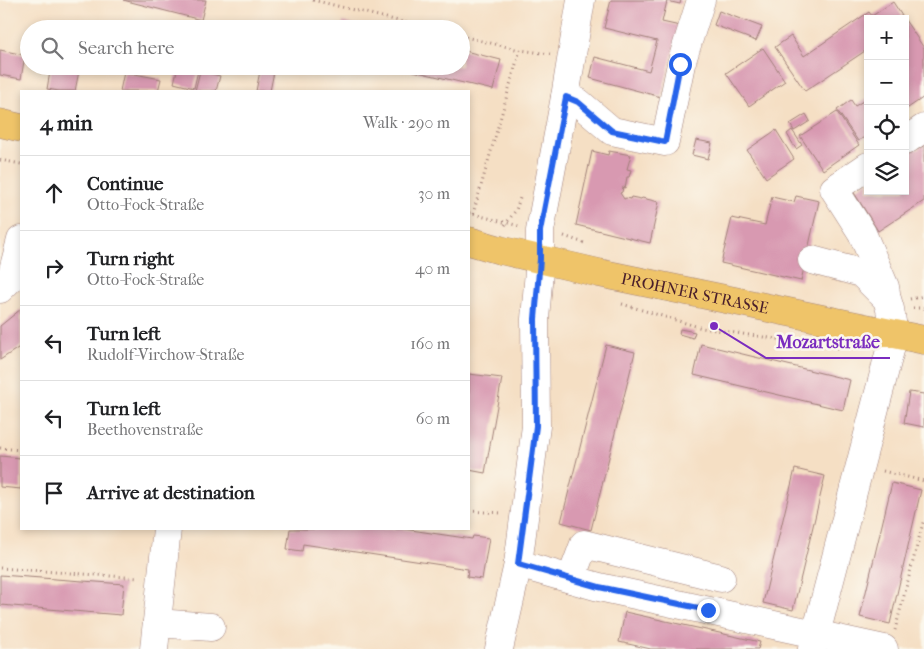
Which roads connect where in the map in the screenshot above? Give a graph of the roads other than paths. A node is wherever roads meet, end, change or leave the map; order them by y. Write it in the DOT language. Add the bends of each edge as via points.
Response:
graph roads {
  1 [pos="580,0"];
  2 [pos="701,0"];
  3 [pos="566,97"];
  4 [pos="0,123"];
  5 [pos="20,128"];
  6 [pos="924,128"];
  7 [pos="909,138"];
  8 [pos="864,169"];
  9 [pos="470,241"];
  10 [pos="20,244"];
  11 [pos="540,259"];
  12 [pos="812,260"];
  13 [pos="0,288"];
  14 [pos="887,299"];
  15 [pos="894,335"];
  16 [pos="924,340"];
  17 [pos="167,530"];
  18 [pos="518,564"];
  19 [pos="721,578"];
  20 [pos="571,579"];
  21 [pos="211,627"];
  22 [pos="156,636"];
  23 [pos="890,640"];
  24 [pos="814,641"];
  25 [pos="499,649"];
  1 -- 3 [label="street"];
  2 -- 3 [label="street" via="680,64 665,142 612,131 578,102"];
  3 -- 11 [label="street" via="540,231"];
  4 -- 5 [label="main road"];
  6 -- 7 [label="street"];
  8 -- 14 [label="street" via="834,189 862,233 886,287"];
  9 -- 11 [label="main road, PROHNER STRASSE"];
  10 -- 13 [label="street" via="11,278"];
  11 -- 15 [label="main road, PROHNER STRASSE"];
  11 -- 18 [label="street" via="535,319 536,426"];
  12 -- 14 [label="street" via="861,273"];
  14 -- 15 [label="street"];
  15 -- 16 [label="main road, PROHNER STRASSE"];
  15 -- 24 [label="street"];
  17 -- 22 [label="street"];
  18 -- 20 [label="street"];
  18 -- 25 [label="street"];
  19 -- 20 [label="street" via="584,544"];
  20 -- 24 [label="street"];
  21 -- 22 [label="street"];
  23 -- 24 [label="street"];
}
